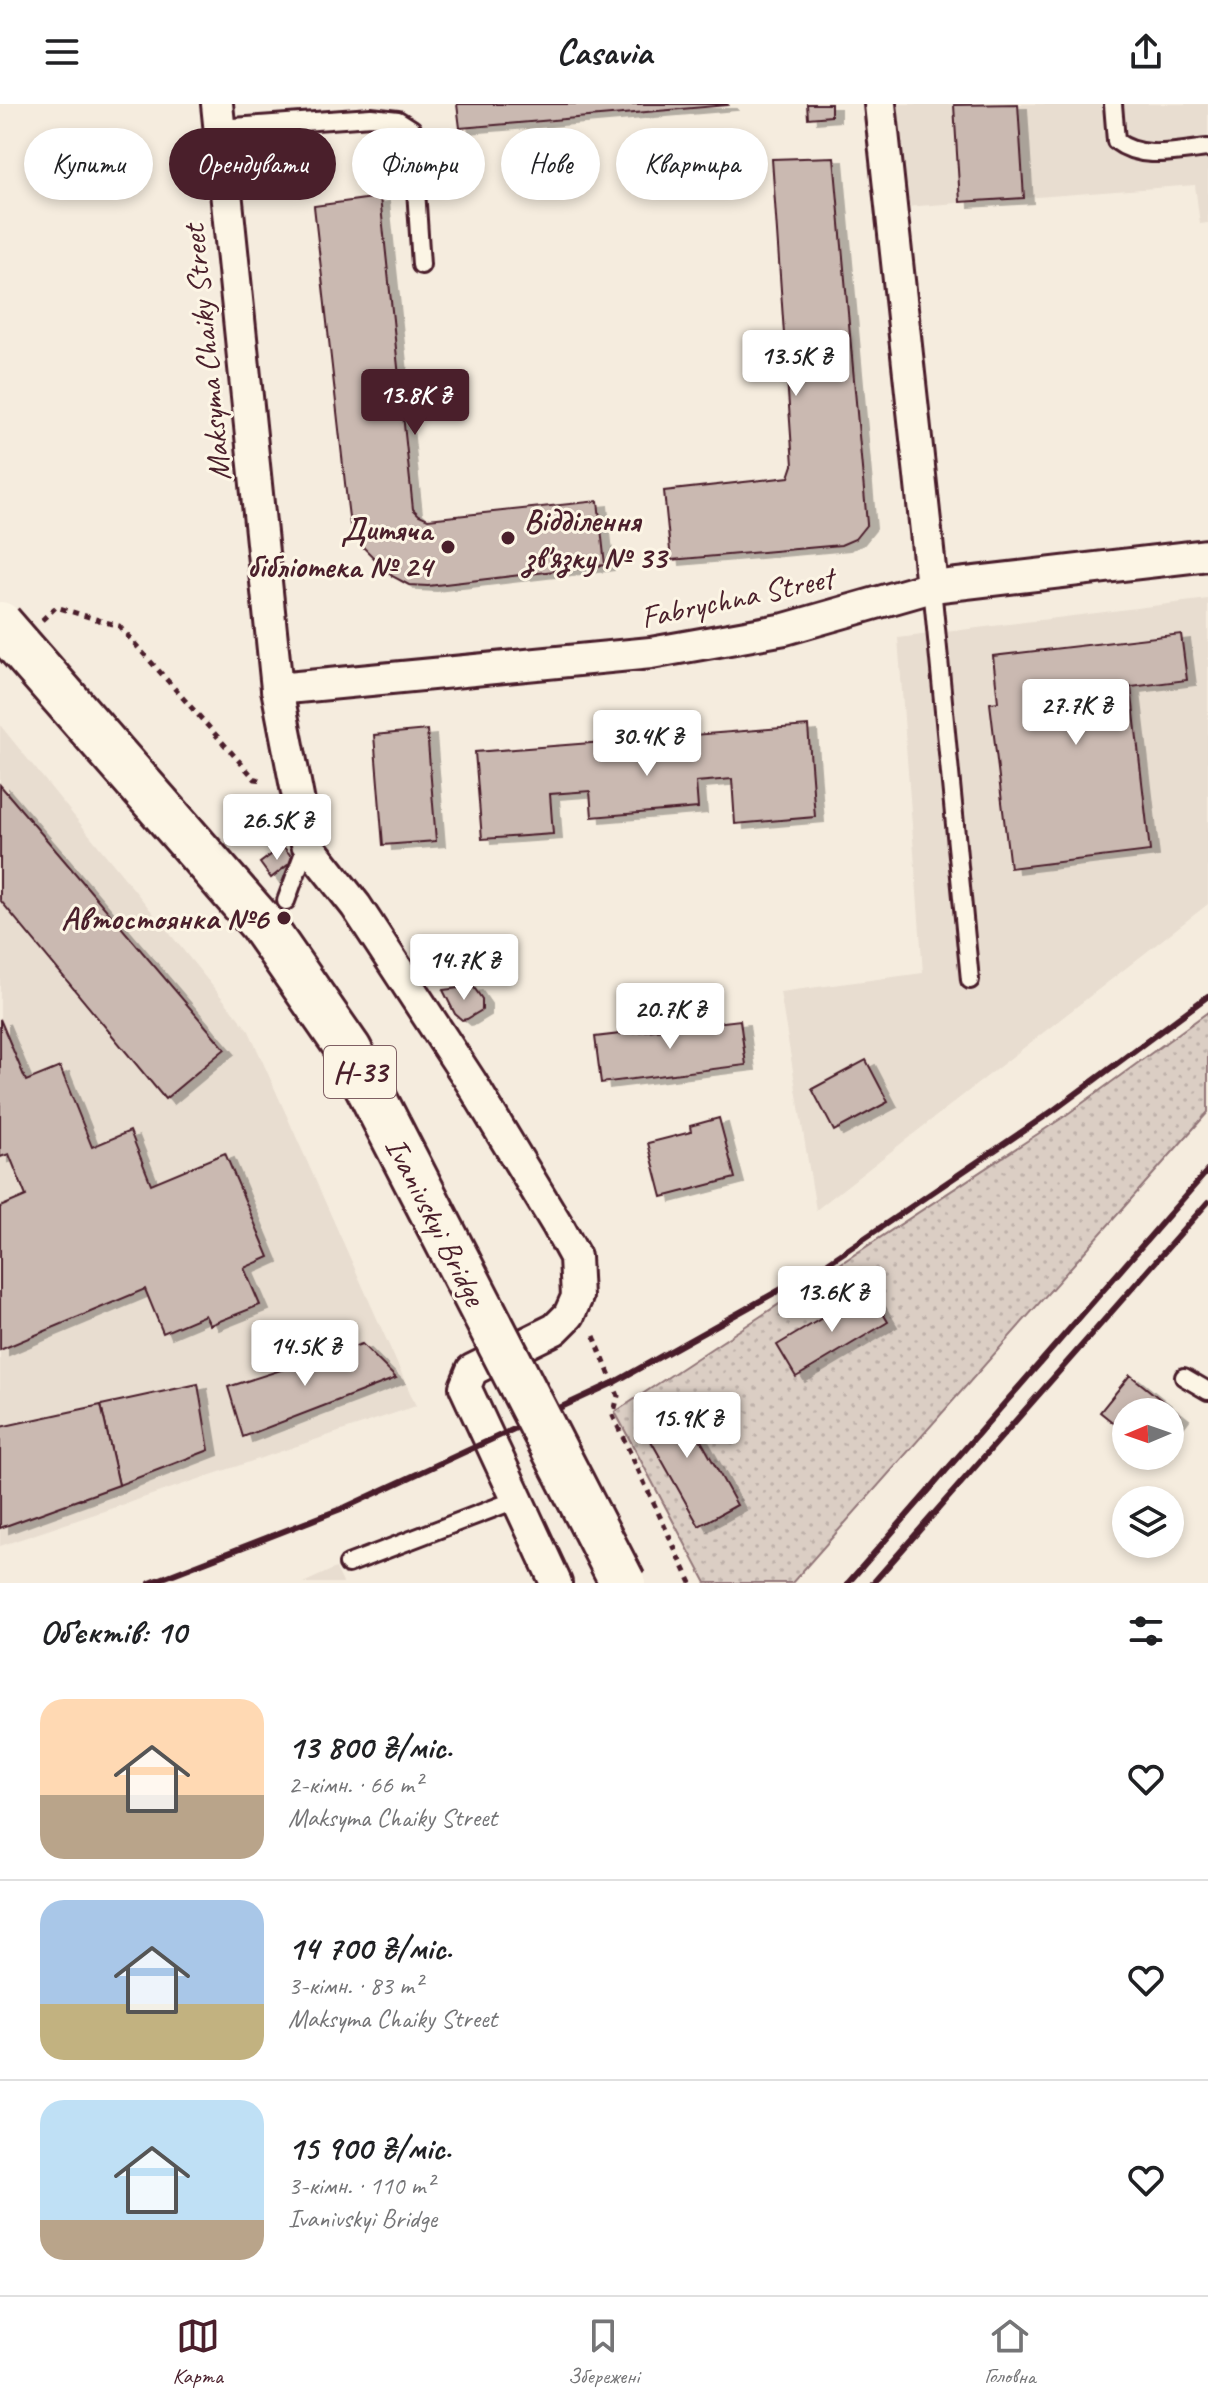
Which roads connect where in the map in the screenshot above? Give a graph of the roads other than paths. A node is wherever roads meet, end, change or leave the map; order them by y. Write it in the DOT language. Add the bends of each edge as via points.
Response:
graph roads {
  1 [pos="880,104"];
  2 [pos="1113,104"];
  3 [pos="218,116"];
  4 [pos="1208,148"];
  5 [pos="421,265"];
  6 [pos="1208,555"];
  7 [pos="932,587"];
  8 [pos="21,622"];
  9 [pos="277,689"];
  10 [pos="307,844"];
  11 [pos="286,901"];
  12 [pos="970,980"];
  13 [pos="1184,1377"];
  14 [pos="1208,1391"];
  15 [pos="518,1499"];
  16 [pos="348,1564"];
  17 [pos="556,1583"];
  18 [pos="623,1583"];
  1 -- 7 [label="street"];
  2 -- 4 [label="lane" via="1116,141 1127,149 1150,154"];
  3 -- 5 [label="lane" via="371,117 398,120 412,129"];
  3 -- 9 [label="street, Maksyma Chaiky Street"];
  6 -- 7 [label="street, Fabrychna Street"];
  7 -- 9 [label="street, Fabrychna Street" via="713,644"];
  7 -- 12 [label="lane"];
  8 -- 18 [label="main road, Ivanivskyi Bridge / Н-33, bridge" via="261,923 349,1050"];
  9 -- 10 [label="street, Maksyma Chaiky Street"];
  10 -- 11 [label="lane"];
  10 -- 15 [label="street, Maksyma Chaiky Street" via="356,906 471,1082 575,1257 577,1297 569,1315 555,1329 472,1370 465,1387"];
  13 -- 14 [label="lane"];
  15 -- 16 [label="lane"];
  15 -- 17 [label="street, Maksyma Chaiky Street"];
}
